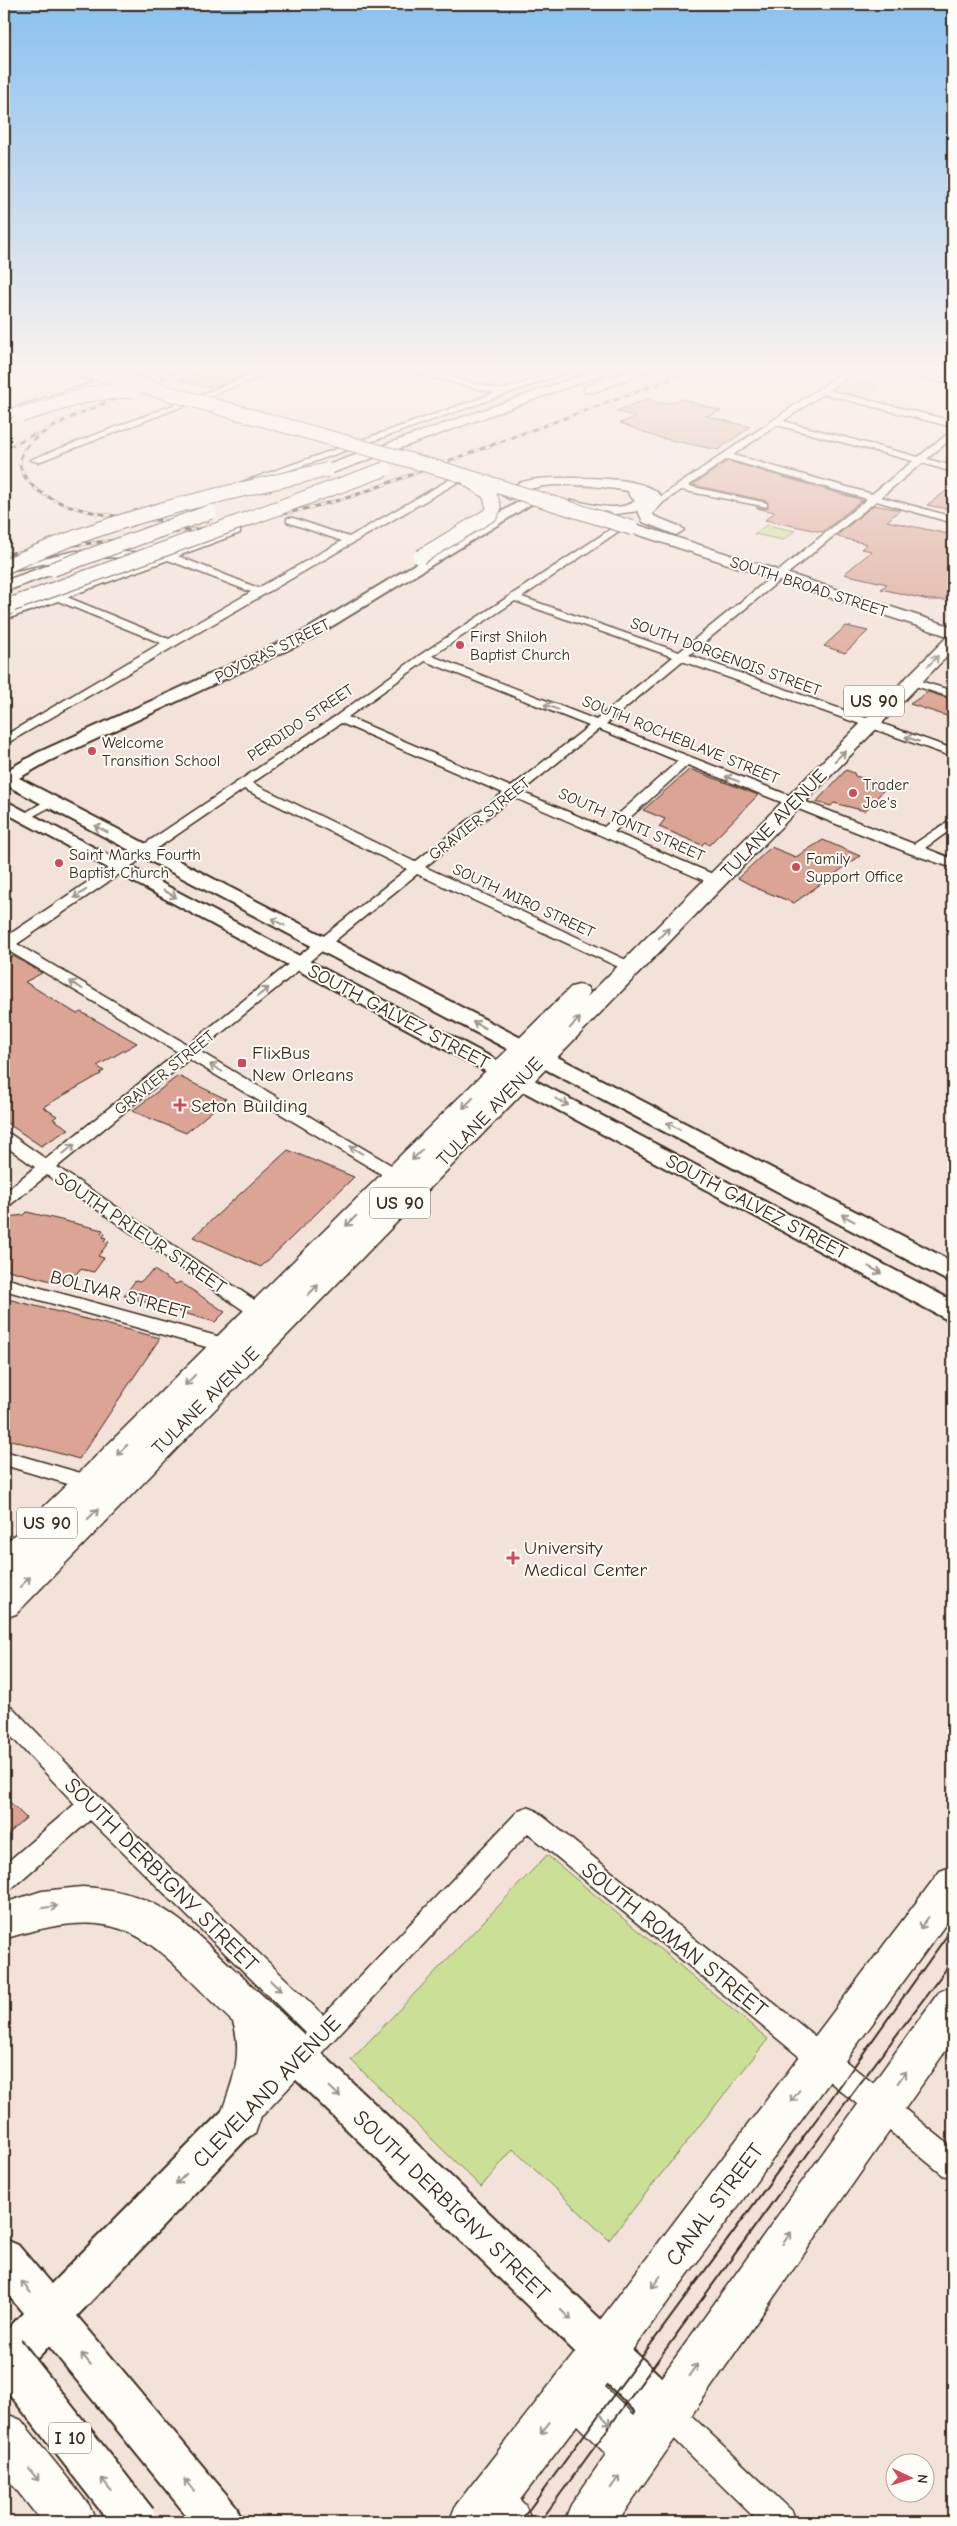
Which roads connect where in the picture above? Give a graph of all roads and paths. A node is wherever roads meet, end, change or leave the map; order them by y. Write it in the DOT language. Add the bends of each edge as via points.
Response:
graph roads {
  1 [pos="218,489"];
  2 [pos="247,489"];
  3 [pos="275,489"];
  4 [pos="308,489"];
  5 [pos="318,489"];
  6 [pos="433,489"];
  7 [pos="483,489"];
  8 [pos="491,489"];
  9 [pos="498,489"];
  10 [pos="518,489"];
  11 [pos="521,489"];
  12 [pos="555,489"];
  13 [pos="616,489"];
  14 [pos="631,489"];
  15 [pos="845,489"];
  16 [pos="884,489"];
  17 [pos="675,490"];
  18 [pos="187,495"];
  19 [pos="509,495"];
  20 [pos="648,496"];
  21 [pos="874,497"];
  22 [pos="528,500"];
  23 [pos="572,504"];
  24 [pos="764,505"];
  25 [pos="290,520"];
  26 [pos="953,520"];
  27 [pos="630,527"];
  28 [pos="237,531"];
  29 [pos="350,540"];
  30 [pos="168,556"];
  31 [pos="420,557"];
  32 [pos="4,568"];
  33 [pos="781,572"];
  34 [pos="4,587"];
  35 [pos="259,592"];
  36 [pos="4,597"];
  37 [pos="58,597"];
  38 [pos="516,598"];
  39 [pos="4,607"];
  40 [pos="4,617"];
  41 [pos="952,629"];
  42 [pos="280,640"];
  43 [pos="170,643"];
  44 [pos="679,657"];
  45 [pos="424,658"];
  46 [pos="913,682"];
  47 [pos="953,696"];
  48 [pos="340,718"];
  49 [pos="864,722"];
  50 [pos="597,725"];
  51 [pos="4,741"];
  52 [pos="953,753"];
  53 [pos="685,761"];
  54 [pos="4,775"];
  55 [pos="242,783"];
  56 [pos="512,792"];
  57 [pos="785,799"];
  58 [pos="50,802"];
  59 [pos="4,805"];
  60 [pos="26,816"];
  61 [pos="953,822"];
  62 [pos="606,832"];
  63 [pos="953,836"];
  64 [pos="914,850"];
  65 [pos="144,851"];
  66 [pos="928,854"];
  67 [pos="953,864"];
  68 [pos="121,867"];
  69 [pos="416,868"];
  70 [pos="709,878"];
  71 [pos="5,944"];
  72 [pos="321,944"];
  73 [pos="300,963"];
  74 [pos="621,964"];
  75 [pos="189,1053"];
  76 [pos="531,1053"];
  77 [pos="510,1074"];
  78 [pos="4,1138"];
  79 [pos="708,1144"];
  80 [pos="682,1166"];
  81 [pos="46,1167"];
  82 [pos="406,1181"];
  83 [pos="804,1195"];
  84 [pos="4,1202"];
  85 [pos="776,1218"];
  86 [pos="953,1273"];
  87 [pos="953,1277"];
  88 [pos="4,1284"];
  89 [pos="930,1300"];
  90 [pos="953,1312"];
  91 [pos="269,1319"];
  92 [pos="224,1345"];
  93 [pos="4,1458"];
  94 [pos="102,1487"];
  95 [pos="4,1565"];
  96 [pos="4,1604"];
  97 [pos="4,1714"];
  98 [pos="90,1805"];
  99 [pos="527,1818"];
  100 [pos="4,1880"];
  101 [pos="953,1884"];
  102 [pos="4,1920"];
  103 [pos="953,2006"];
  104 [pos="249,2010"];
  105 [pos="312,2045"];
  106 [pos="822,2060"];
  107 [pos="880,2107"];
  108 [pos="240,2119"];
  109 [pos="953,2165"];
  110 [pos="4,2259"];
  111 [pos="48,2314"];
  112 [pos="604,2352"];
  113 [pos="4,2353"];
  114 [pos="4,2362"];
  115 [pos="575,2390"];
  116 [pos="665,2410"];
  117 [pos="4,2437"];
  118 [pos="637,2451"];
  119 [pos="490,2515"];
  120 [pos="72,2522"];
  121 [pos="136,2522"];
  122 [pos="220,2522"];
  123 [pos="588,2522"];
  124 [pos="780,2522"];
  1 -- 18 [label="street"];
  2 -- 32 [label="main road, bridge" via="115,520 68,537"];
  3 -- 34 [label="main road, bridge"];
  4 -- 36 [label="main road"];
  5 -- 39 [label="main road, bridge"];
  6 -- 29 [label="street"];
  7 -- 31 [label="main road, bridge" via="488,493 494,508 480,522"];
  8 -- 19 [label="street, SOUTH BROAD STREET"];
  9 -- 27 [label="main road, SOUTH BROAD STREET, bridge"];
  10 -- 23 [label="main road, SOUTH BROAD STREET, bridge"];
  11 -- 19 [label="main road"];
  12 -- 22 [label="main road"];
  13 -- 20 [label="main road"];
  14 -- 20 [label="main road"];
  15 -- 21 [label="street"];
  16 -- 21 [label="street, GRAVIER STREET"];
  17 -- 20 [label="street"];
  17 -- 24 [label="street"];
  19 -- 22 [label="main road"];
  19 -- 42 [label="street"];
  20 -- 23 [label="main road" via="642,496 643,502 630,509 609,510"];
  20 -- 33 [label="main road" via="645,512 648,519"];
  21 -- 26 [label="street"];
  21 -- 33 [label="street, GRAVIER STREET"];
  22 -- 27 [label="main road"];
  22 -- 54 [label="street, POYDRAS STREET" via="306,636"];
  23 -- 27 [label="main road, SOUTH BROAD STREET"];
  25 -- 29 [label="street"];
  27 -- 33 [label="main road, SOUTH BROAD STREET"];
  27 -- 33 [label="main road" via="728,564"];
  27 -- 38 [label="street, PERDIDO STREET"];
  28 -- 30 [label="street"];
  29 -- 35 [label="street"];
  30 -- 32 [label="street" via="76,554"];
  30 -- 35 [label="street"];
  30 -- 37 [label="street"];
  31 -- 42 [label="street"];
  33 -- 41 [label="main road, SOUTH BROAD STREET"];
  33 -- 44 [label="street, GRAVIER STREET"];
  35 -- 43 [label="street"];
  37 -- 40 [label="street"];
  37 -- 43 [label="street"];
  38 -- 44 [label="street, SOUTH DORGENOIS STREET"];
  38 -- 45 [label="street, PERDIDO STREET"];
  46 -- 41 [label="main road, TULANE AVENUE / US 90, one-way"];
  41 -- 49 [label="main road, TULANE AVENUE / US 90"];
  42 -- 54 [label="street, POYDRAS STREET"];
  43 -- 51 [label="street"];
  44 -- 49 [label="street, SOUTH DORGENOIS STREET"];
  44 -- 50 [label="street, GRAVIER STREET"];
  45 -- 48 [label="street, PERDIDO STREET"];
  50 -- 45 [label="street, SOUTH ROCHEBLAVE STREET, one-way"];
  46 -- 47 [label="street"];
  46 -- 49 [label="main road, TULANE AVENUE / US 90"];
  48 -- 55 [label="street, PERDIDO STREET"];
  48 -- 56 [label="street, SOUTH TONTI STREET"];
  52 -- 49 [label="street, SOUTH DORGENOIS STREET, one-way"];
  49 -- 57 [label="main road, TULANE AVENUE / US 90"];
  50 -- 53 [label="street, SOUTH ROCHEBLAVE STREET"];
  50 -- 56 [label="street, GRAVIER STREET"];
  57 -- 53 [label="street, SOUTH ROCHEBLAVE STREET, one-way"];
  53 -- 62 [label="street"];
  54 -- 58 [label="street, SOUTH GALVEZ STREET"];
  55 -- 65 [label="street, PERDIDO STREET"];
  55 -- 69 [label="street, SOUTH MIRO STREET"];
  56 -- 62 [label="street, SOUTH TONTI STREET"];
  56 -- 69 [label="street, GRAVIER STREET"];
  57 -- 64 [label="street, SOUTH ROCHEBLAVE STREET"];
  57 -- 70 [label="main road, TULANE AVENUE / US 90"];
  58 -- 60 [label="street"];
  65 -- 58 [label="street, SOUTH GALVEZ STREET, one-way"];
  59 -- 60 [label="street, SOUTH GALVEZ STREET"];
  60 -- 68 [label="street, SOUTH GALVEZ STREET"];
  61 -- 64 [label="street"];
  62 -- 70 [label="street, SOUTH TONTI STREET"];
  63 -- 66 [label="street"];
  64 -- 66 [label="street, SOUTH ROCHEBLAVE STREET"];
  65 -- 68 [label="street, PERDIDO STREET"];
  72 -- 65 [label="street, SOUTH GALVEZ STREET, one-way"];
  66 -- 67 [label="street, SOUTH ROCHEBLAVE STREET"];
  68 -- 71 [label="street, PERDIDO STREET, one-way"];
  68 -- 73 [label="street, SOUTH GALVEZ STREET, one-way"];
  69 -- 72 [label="street, GRAVIER STREET"];
  69 -- 74 [label="street, SOUTH MIRO STREET"];
  70 -- 74 [label="main road, TULANE AVENUE / US 90"];
  75 -- 71 [label="street, one-way"];
  72 -- 73 [label="street, GRAVIER STREET"];
  76 -- 72 [label="street, SOUTH GALVEZ STREET, one-way"];
  75 -- 73 [label="street, GRAVIER STREET, one-way"];
  73 -- 77 [label="street, SOUTH GALVEZ STREET"];
  74 -- 76 [label="main road, TULANE AVENUE / US 90"];
  81 -- 75 [label="street, GRAVIER STREET, one-way"];
  82 -- 75 [label="street, one-way"];
  76 -- 77 [label="main road, TULANE AVENUE / US 90"];
  79 -- 76 [label="street, SOUTH GALVEZ STREET, one-way"];
  77 -- 80 [label="street, SOUTH GALVEZ STREET, one-way"];
  77 -- 82 [label="main road, TULANE AVENUE / US 90"];
  78 -- 81 [label="street, SOUTH PRIEUR STREET"];
  79 -- 80 [label="street"];
  79 -- 83 [label="street, SOUTH GALVEZ STREET"];
  80 -- 85 [label="street, SOUTH GALVEZ STREET"];
  81 -- 84 [label="street, GRAVIER STREET"];
  81 -- 91 [label="street, SOUTH PRIEUR STREET"];
  82 -- 91 [label="main road, TULANE AVENUE / US 90"];
  83 -- 85 [label="street"];
  86 -- 83 [label="street, SOUTH GALVEZ STREET, one-way"];
  85 -- 89 [label="street, SOUTH GALVEZ STREET, one-way"];
  87 -- 89 [label="street"];
  88 -- 92 [label="street, BOLIVAR STREET"];
  89 -- 90 [label="street, SOUTH GALVEZ STREET"];
  91 -- 92 [label="main road, TULANE AVENUE / US 90"];
  91 -- 94 [label="main road, TULANE AVENUE / US 90"];
  92 -- 94 [label="main road, TULANE AVENUE / US 90, one-way"];
  93 -- 94 [label="street"];
  94 -- 95 [label="main road, TULANE AVENUE / US 90"];
  96 -- 94 [label="main road, TULANE AVENUE / US 90, one-way"];
  97 -- 98 [label="street, SOUTH DERBIGNY STREET"];
  98 -- 100 [label="street"];
  98 -- 105 [label="street, SOUTH DERBIGNY STREET, one-way"];
  99 -- 105 [label="street, CLEVELAND AVENUE"];
  99 -- 106 [label="street, SOUTH ROMAN STREET"];
  101 -- 106 [label="main road, CANAL STREET, one-way"];
  102 -- 104 [label="main road, one-way" via="38,1908 62,1905 109,1907 129,1912 160,1926"];
  107 -- 103 [label="main road, one-way"];
  104 -- 105 [label="main road"];
  104 -- 108 [label="main road" via="258,2038 257,2070"];
  105 -- 108 [label="street, CLEVELAND AVENUE"];
  105 -- 112 [label="street, SOUTH DERBIGNY STREET, one-way"];
  106 -- 107 [label="street, SOUTH ROMAN STREET"];
  106 -- 112 [label="main road, CANAL STREET, one-way"];
  107 -- 109 [label="street, SOUTH ROMAN STREET"];
  116 -- 107 [label="main road, one-way"];
  108 -- 111 [label="street, CLEVELAND AVENUE, one-way"];
  111 -- 110 [label="street, one-way"];
  111 -- 114 [label="street, CLEVELAND AVENUE"];
  122 -- 111 [label="street, one-way"];
  112 -- 115 [label="main road, CANAL STREET"];
  112 -- 116 [label="street, SOUTH DERBIGNY STREET"];
  121 -- 113 [label="main road, I 10, one-way, bridge"];
  115 -- 118 [label="main road, one-way"];
  115 -- 119 [label="main road, CANAL STREET, one-way"];
  116 -- 118 [label="main road"];
  116 -- 124 [label="street"];
  117 -- 120 [label="main road, I 10, one-way"];
  123 -- 118 [label="main road, one-way"];
}
